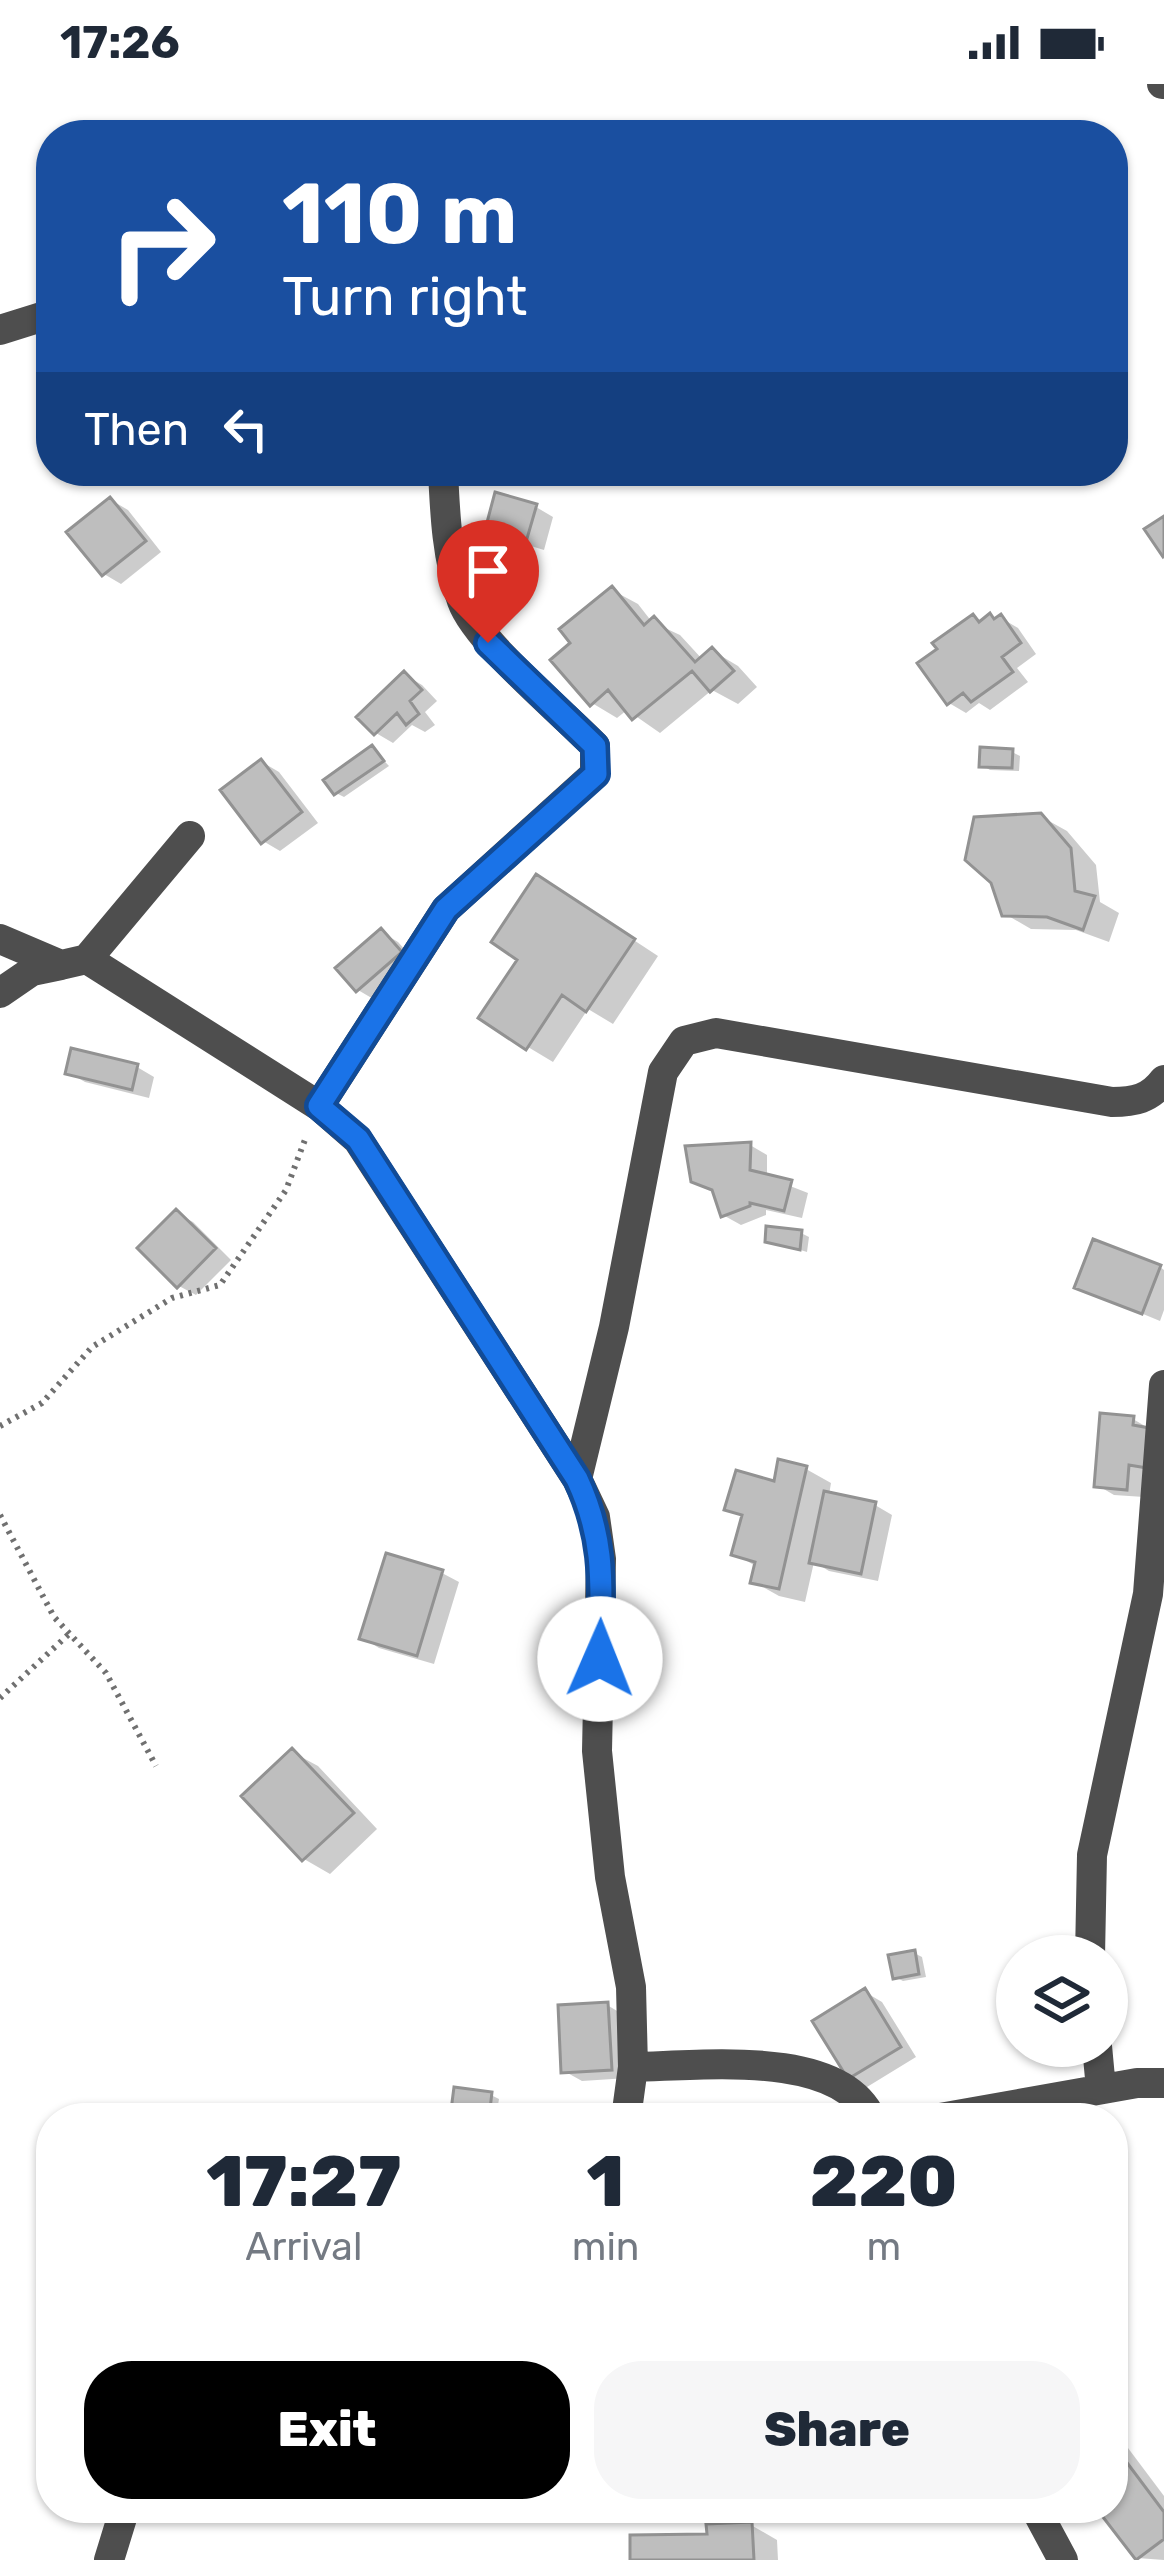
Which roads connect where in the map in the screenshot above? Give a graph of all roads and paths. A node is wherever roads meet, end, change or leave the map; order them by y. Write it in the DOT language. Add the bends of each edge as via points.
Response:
graph roads {
  1 [pos="36,319"];
  2 [pos="0,330"];
  3 [pos="444,486"];
  4 [pos="190,836"];
  5 [pos="0,939"];
  6 [pos="74,962"];
  7 [pos="0,993"];
  8 [pos="1164,1080"];
  9 [pos="319,1106"];
  10 [pos="1164,1385"];
  11 [pos="0,1426"];
  12 [pos="577,1479"];
  13 [pos="0,1515"];
  14 [pos="69,1634"];
  15 [pos="0,1698"];
  16 [pos="156,1766"];
  17 [pos="1090,1935"];
  18 [pos="633,2067"];
  19 [pos="1099,2067"];
  20 [pos="1164,2083"];
  21 [pos="1101,2090"];
  22 [pos="628,2103"];
  23 [pos="860,2103"];
  24 [pos="1026,2103"];
  25 [pos="120,2523"];
  26 [pos="1043,2523"];
  27 [pos="109,2560"];
  28 [pos="1064,2560"];
  1 -- 2 [label="street"];
  3 -- 9 [label="street" via="463,605 488,643 595,746 596,774 446,909"];
  4 -- 6 [label="street"];
  5 -- 6 [label="street"];
  6 -- 7 [label="street" via="32,971"];
  6 -- 9 [label="street"];
  8 -- 12 [label="street" via="1135,1102 1112,1102 716,1033 685,1041 663,1072"];
  9 -- 11 [label="path" via="286,1190 220,1285 172,1298 92,1347 41,1403"];
  9 -- 12 [label="street" via="358,1139"];
  10 -- 17 [label="street" via="1148,1594 1092,1855"];
  12 -- 18 [label="street" via="595,1517 601,1559 597,1751 631,1987"];
  13 -- 14 [label="path"];
  14 -- 15 [label="path"];
  14 -- 16 [label="path" via="106,1673"];
  18 -- 22 [label="street"];
  18 -- 23 [label="street" via="777,2067 827,2080"];
  19 -- 21 [label="street"];
  20 -- 21 [label="street"];
  21 -- 24 [label="street"];
  25 -- 27 [label="street"];
  26 -- 28 [label="street"];
}
